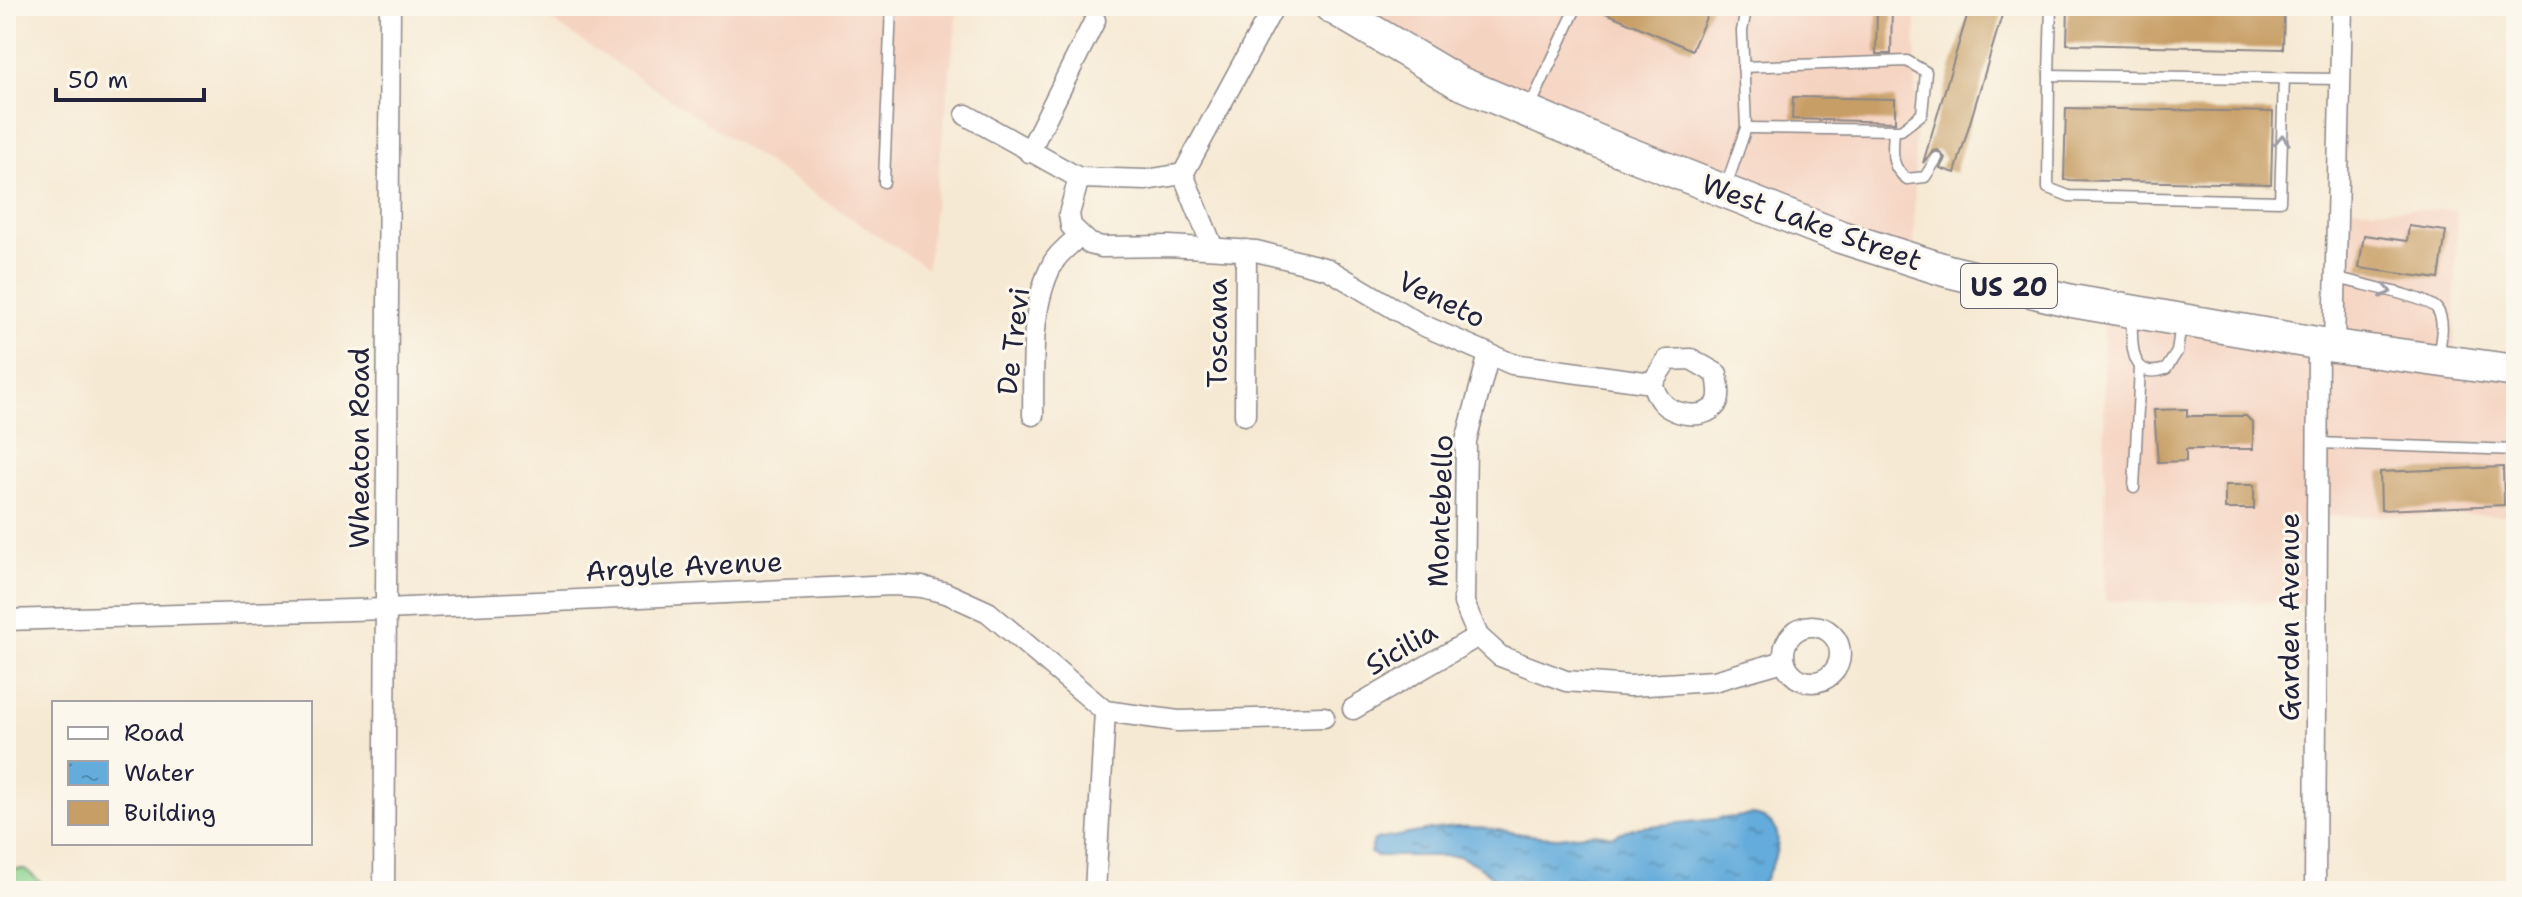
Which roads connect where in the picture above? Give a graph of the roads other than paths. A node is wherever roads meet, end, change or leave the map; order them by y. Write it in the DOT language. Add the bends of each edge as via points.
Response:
graph roads {
  1 [pos="390,6"];
  2 [pos="891,6"];
  3 [pos="1274,6"];
  4 [pos="1330,6"];
  5 [pos="1577,6"];
  6 [pos="1751,6"];
  7 [pos="2051,6"];
  8 [pos="2342,6"];
  9 [pos="1095,20"];
  10 [pos="1743,67"];
  11 [pos="2049,75"];
  12 [pos="2284,78"];
  13 [pos="2340,79"];
  14 [pos="1528,111"];
  15 [pos="966,115"];
  16 [pos="1746,128"];
  17 [pos="1894,130"];
  18 [pos="1029,152"];
  19 [pos="1937,158"];
  20 [pos="1183,174"];
  21 [pos="1079,178"];
  22 [pos="884,182"];
  23 [pos="1724,191"];
  24 [pos="1079,236"];
  25 [pos="1213,248"];
  26 [pos="1246,250"];
  27 [pos="2335,277"];
  28 [pos="2133,312"];
  29 [pos="2181,320"];
  30 [pos="2326,345"];
  31 [pos="1489,354"];
  32 [pos="2438,359"];
  33 [pos="2140,367"];
  34 [pos="2515,370"];
  35 [pos="1652,383"];
  36 [pos="1033,415"];
  37 [pos="1245,415"];
  38 [pos="2516,424"];
  39 [pos="2318,443"];
  40 [pos="2516,450"];
  41 [pos="2134,488"];
  42 [pos="386,609"];
  43 [pos="6,620"];
  44 [pos="1478,636"];
  45 [pos="1784,661"];
  46 [pos="1353,709"];
  47 [pos="1105,711"];
  48 [pos="1324,717"];
  49 [pos="384,891"];
  50 [pos="1095,891"];
  51 [pos="2315,891"];
  1 -- 42 [label="street, Wheaton Road"];
  2 -- 22 [label="lane"];
  3 -- 20 [label="street"];
  4 -- 14 [label="main road, West Lake Street / US 20" via="1458,82"];
  5 -- 14 [label="lane"];
  6 -- 10 [label="lane" via="1742,31"];
  7 -- 11 [label="lane"];
  8 -- 13 [label="street, Garden Avenue"];
  9 -- 18 [label="street"];
  10 -- 16 [label="lane"];
  10 -- 17 [label="lane" via="1907,61 1926,72 1922,114"];
  11 -- 12 [label="lane"];
  11 -- 12 [label="lane, one-way" via="2048,188 2069,196 2280,201"];
  12 -- 13 [label="lane"];
  13 -- 27 [label="street, Garden Avenue"];
  14 -- 23 [label="main road, West Lake Street / US 20"];
  15 -- 18 [label="street"];
  16 -- 17 [label="lane"];
  16 -- 23 [label="lane"];
  17 -- 19 [label="lane" via="1892,162 1907,179 1925,177"];
  18 -- 21 [label="street"];
  20 -- 21 [label="street" via="1146,180"];
  20 -- 25 [label="street"];
  21 -- 24 [label="street" via="1069,214"];
  23 -- 28 [label="main road, West Lake Street / US 20" via="1948,271"];
  24 -- 25 [label="street, Veneto" via="1102,247"];
  24 -- 36 [label="street, De Trevi" via="1054,261 1042,293"];
  25 -- 26 [label="street, Veneto"];
  26 -- 31 [label="street, Veneto" via="1328,269 1420,324"];
  26 -- 37 [label="street, Toscana"];
  27 -- 30 [label="street, Garden Avenue"];
  27 -- 32 [label="lane, one-way" via="2435,306 2441,325"];
  28 -- 29 [label="main road, West Lake Street / US 20"];
  28 -- 33 [label="lane" via="2132,344"];
  29 -- 30 [label="main road, West Lake Street / US 20"];
  29 -- 33 [label="lane" via="2177,352 2166,369"];
  30 -- 32 [label="main road, West Lake Street / US 20"];
  30 -- 39 [label="street, Garden Avenue"];
  31 -- 35 [label="street, Veneto" via="1512,364"];
  31 -- 44 [label="street, Montebello" via="1466,441 1464,603"];
  32 -- 34 [label="main road, West Lake Street / US 20"];
  33 -- 41 [label="lane"];
  34 -- 38 [label="lane"];
  39 -- 40 [label="lane"];
  39 -- 51 [label="street, Garden Avenue"];
  42 -- 43 [label="street, Argyle Avenue"];
  42 -- 47 [label="street, Argyle Avenue" via="922,587 968,601 992,615"];
  42 -- 49 [label="street, Wheaton Road"];
  44 -- 45 [label="street" via="1500,656 1566,681 1614,685 1714,681"];
  44 -- 46 [label="street, Sicilia"];
  47 -- 48 [label="street" via="1178,721"];
  47 -- 50 [label="street"];
}
